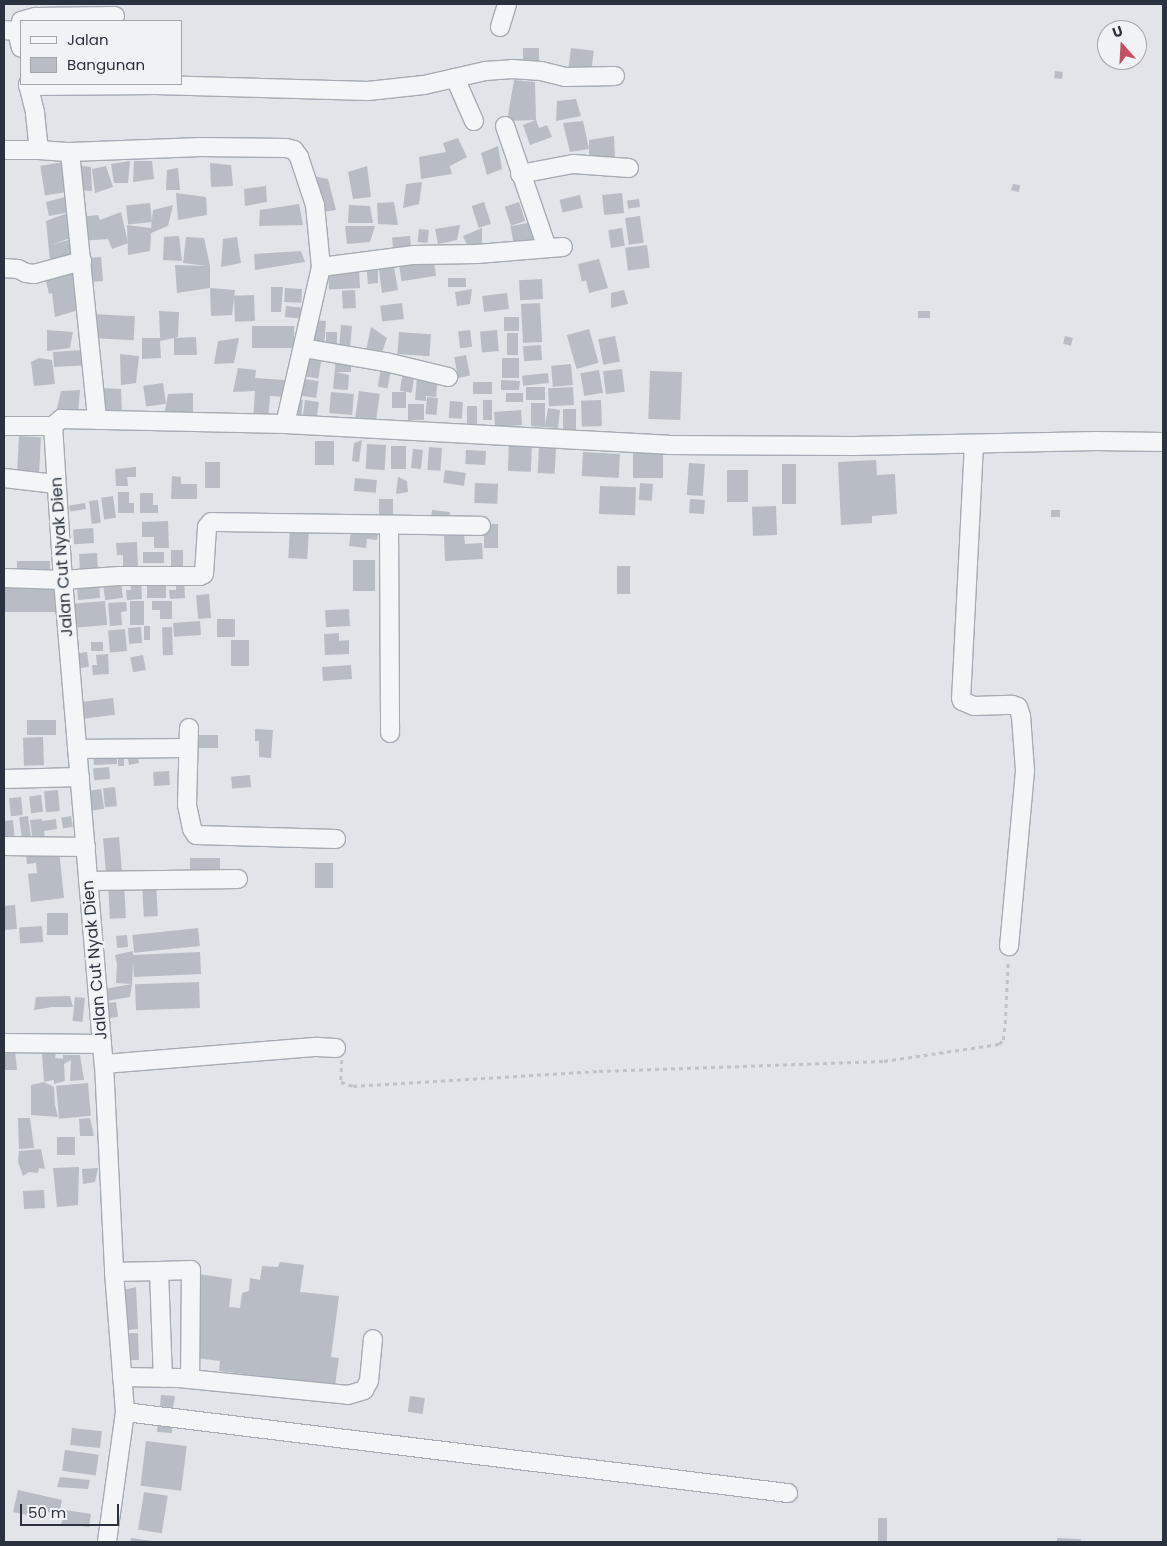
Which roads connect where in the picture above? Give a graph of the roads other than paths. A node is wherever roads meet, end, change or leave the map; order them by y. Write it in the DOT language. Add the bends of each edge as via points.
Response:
graph roads {
  1 [pos="508,4"];
  2 [pos="115,16"];
  3 [pos="30,20"];
  4 [pos="500,27"];
  5 [pos="615,76"];
  6 [pos="456,78"];
  7 [pos="28,85"];
  8 [pos="474,121"];
  9 [pos="505,126"];
  10 [pos="4,150"];
  11 [pos="38,150"];
  12 [pos="70,152"];
  13 [pos="629,168"];
  14 [pos="520,174"];
  15 [pos="82,261"];
  16 [pos="4,268"];
  17 [pos="320,268"];
  18 [pos="303,348"];
  19 [pos="448,377"];
  20 [pos="97,420"];
  21 [pos="285,424"];
  22 [pos="4,426"];
  23 [pos="53,426"];
  24 [pos="1163,442"];
  25 [pos="974,444"];
  26 [pos="4,478"];
  27 [pos="56,484"];
  28 [pos="389,526"];
  29 [pos="481,526"];
  30 [pos="4,578"];
  31 [pos="63,580"];
  32 [pos="189,728"];
  33 [pos="390,734"];
  34 [pos="187,748"];
  35 [pos="77,749"];
  36 [pos="80,777"];
  37 [pos="4,780"];
  38 [pos="336,839"];
  39 [pos="4,846"];
  40 [pos="86,848"];
  41 [pos="238,879"];
  42 [pos="88,881"];
  43 [pos="1009,946"];
  44 [pos="4,1043"];
  45 [pos="102,1044"];
  46 [pos="336,1048"];
  47 [pos="104,1064"];
  48 [pos="159,1271"];
  49 [pos="114,1272"];
  50 [pos="373,1339"];
  51 [pos="122,1377"];
  52 [pos="163,1378"];
  53 [pos="190,1379"];
  54 [pos="125,1412"];
  55 [pos="788,1493"];
  56 [pos="107,1542"];
  1 -- 4 [label="street"];
  2 -- 3 [label="street" via="34,17"];
  5 -- 6 [label="street" via="565,77 524,69 485,71"];
  6 -- 7 [label="street" via="368,91"];
  6 -- 8 [label="street"];
  7 -- 11 [label="street" via="35,114"];
  9 -- 14 [label="street"];
  10 -- 11 [label="street"];
  11 -- 12 [label="street"];
  12 -- 15 [label="street"];
  12 -- 17 [label="street" via="201,147 294,150 315,206"];
  13 -- 14 [label="street" via="573,164"];
  14 -- 17 [label="street" via="555,248 414,255"];
  15 -- 16 [label="street" via="34,274"];
  15 -- 20 [label="street"];
  17 -- 18 [label="street"];
  18 -- 19 [label="street" via="386,362"];
  18 -- 21 [label="street"];
  20 -- 21 [label="street"];
  20 -- 23 [label="street" via="61,419"];
  21 -- 25 [label="street" via="668,445"];
  22 -- 23 [label="street"];
  23 -- 27 [label="street, Jalan Cut Nyak Dien"];
  24 -- 25 [label="street"];
  25 -- 43 [label="street" via="961,698 974,706 1012,705 1018,707 1021,716 1025,771"];
  26 -- 27 [label="street"];
  27 -- 31 [label="street, Jalan Cut Nyak Dien"];
  28 -- 29 [label="street"];
  28 -- 31 [label="street" via="324,522 211,522 207,527 202,576"];
  28 -- 33 [label="street"];
  30 -- 31 [label="street"];
  31 -- 35 [label="street, Jalan Cut Nyak Dien"];
  32 -- 34 [label="street"];
  34 -- 35 [label="street"];
  34 -- 38 [label="street" via="187,805 196,834"];
  35 -- 36 [label="street, Jalan Cut Nyak Dien"];
  36 -- 37 [label="street"];
  36 -- 40 [label="street, Jalan Cut Nyak Dien"];
  39 -- 40 [label="street"];
  40 -- 42 [label="street, Jalan Cut Nyak Dien"];
  41 -- 42 [label="street"];
  42 -- 45 [label="street, Jalan Cut Nyak Dien"];
  44 -- 45 [label="street"];
  45 -- 47 [label="street, Jalan Cut Nyak Dien"];
  46 -- 47 [label="street"];
  47 -- 49 [label="street, Jalan Cut Nyak Dien"];
  48 -- 49 [label="street"];
  48 -- 52 [label="street"];
  48 -- 53 [label="street" via="191,1270"];
  49 -- 51 [label="street, Jalan Cut Nyak Dien"];
  50 -- 53 [label="street" via="369,1381 359,1393 348,1395"];
  51 -- 52 [label="street"];
  51 -- 54 [label="street, Jalan Cut Nyak Dien"];
  52 -- 53 [label="street"];
  54 -- 55 [label="street"];
  54 -- 56 [label="street, Jalan Cut Nyak Dien"];
}
